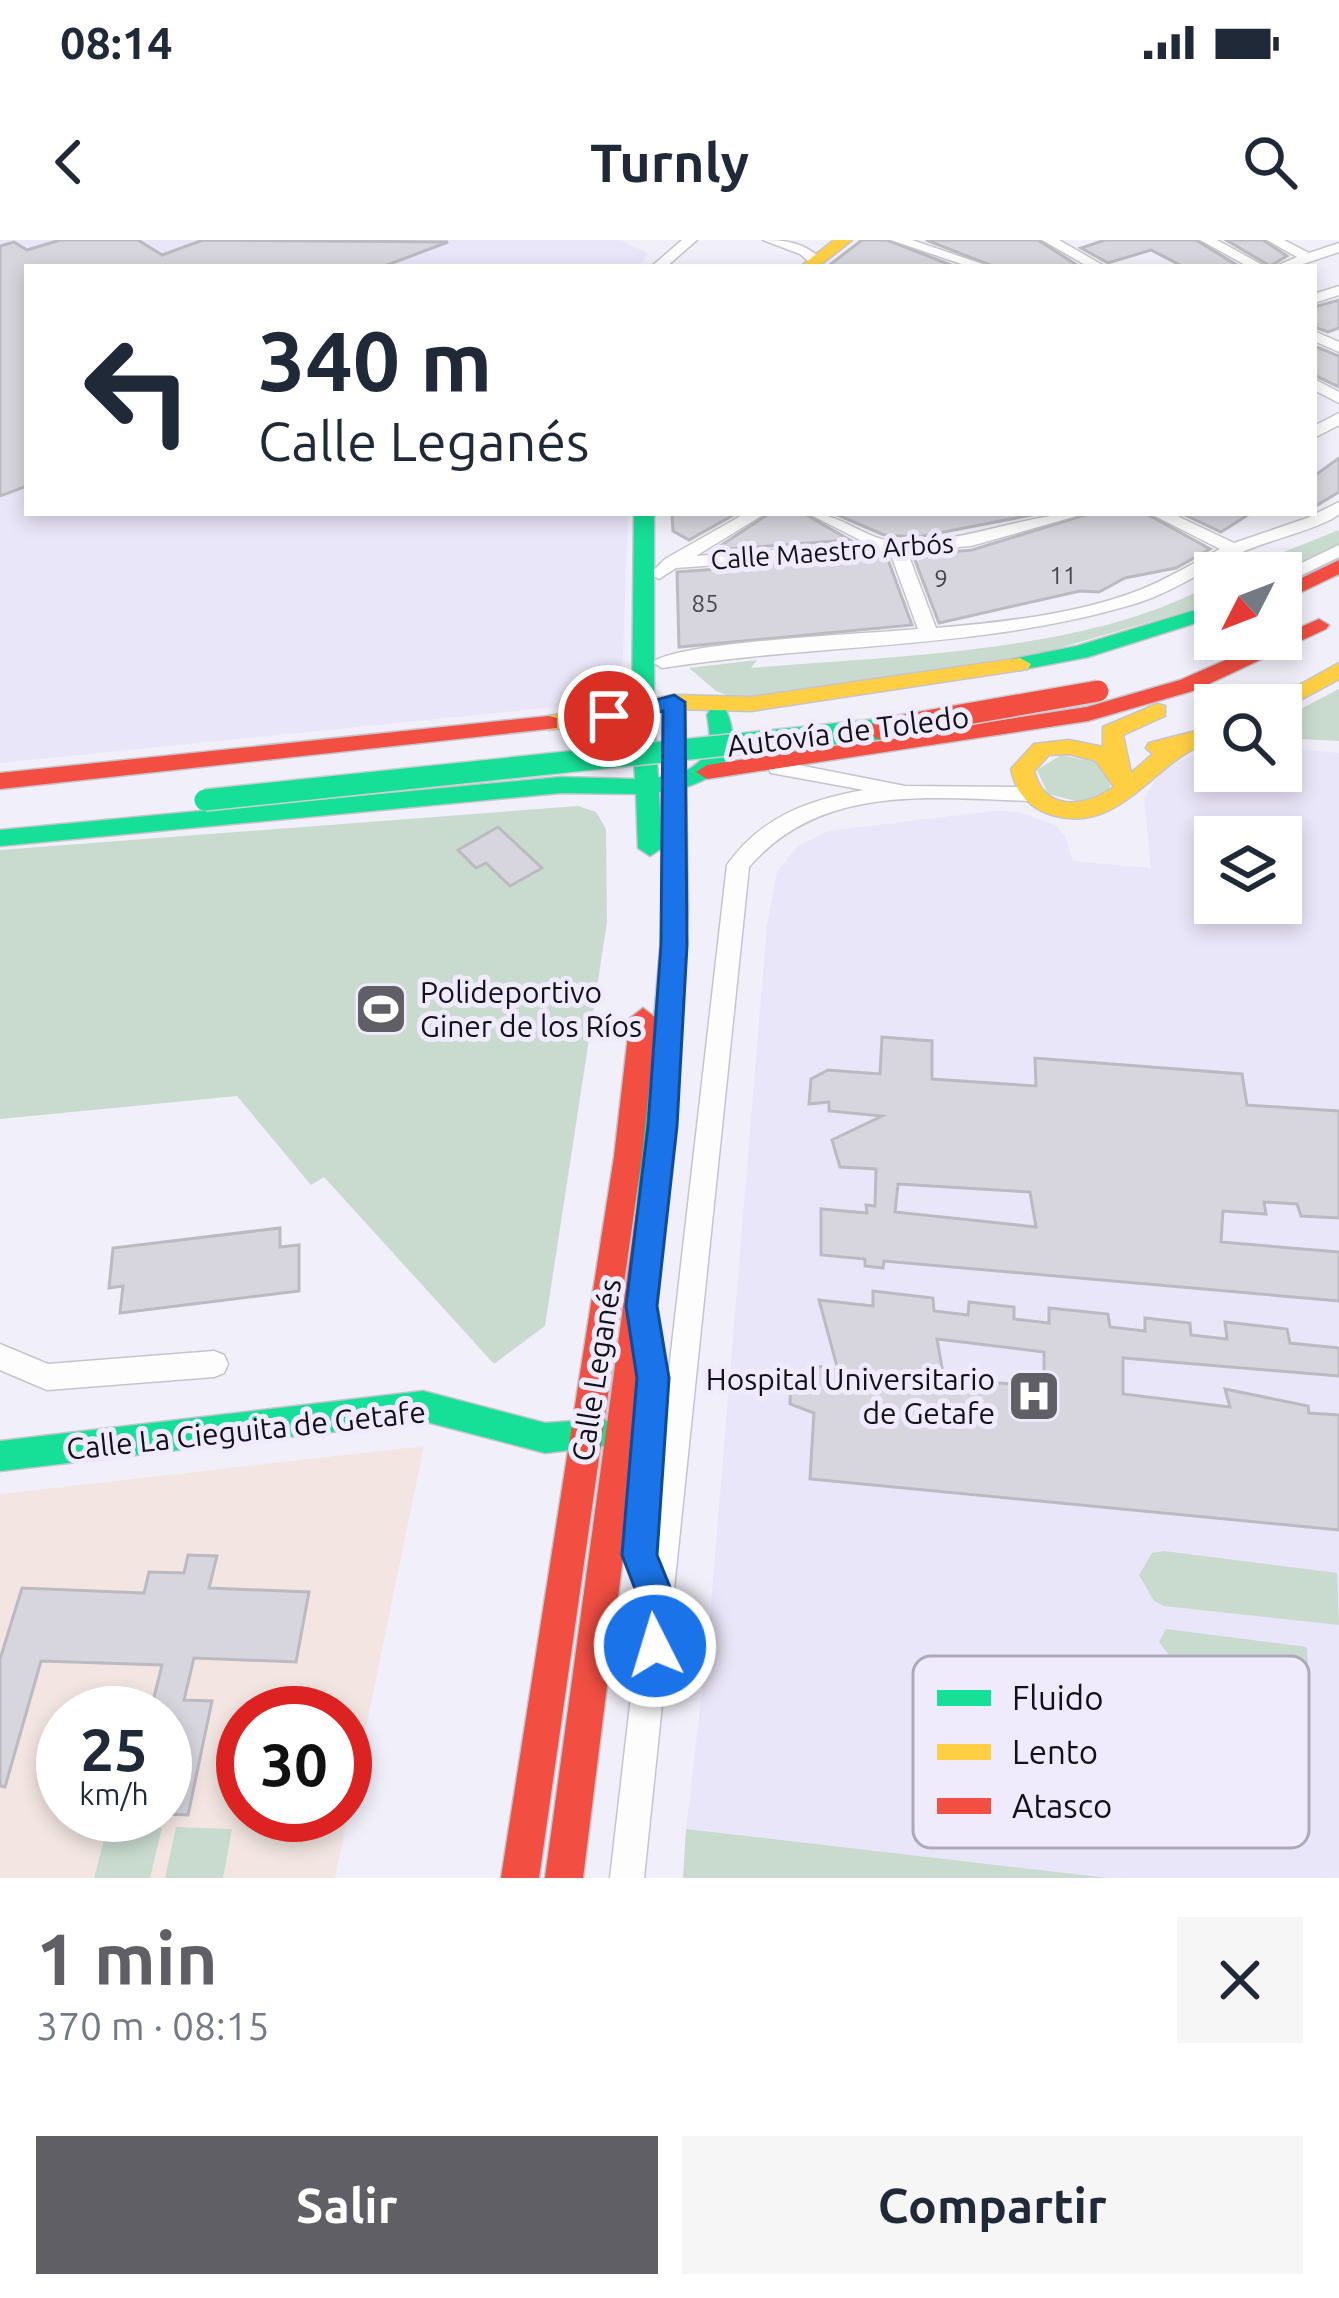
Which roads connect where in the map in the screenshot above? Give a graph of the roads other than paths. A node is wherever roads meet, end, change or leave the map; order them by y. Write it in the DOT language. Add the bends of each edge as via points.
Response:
graph roads {
  1 [pos="690,240"];
  2 [pos="770,240"];
  3 [pos="844,240"];
  4 [pos="898,240"];
  5 [pos="1207,240"];
  6 [pos="1274,240"];
  7 [pos="1056,241"];
  8 [pos="1339,248"];
  9 [pos="1324,263"];
  10 [pos="662,264"];
  11 [pos="818,264"];
  12 [pos="974,264"];
  13 [pos="1094,264"];
  14 [pos="1253,264"];
  15 [pos="1339,507"];
  16 [pos="644,516"];
  17 [pos="656,516"];
  18 [pos="753,516"];
  19 [pos="822,516"];
  20 [pos="992,516"];
  21 [pos="1069,516"];
  22 [pos="1171,516"];
  23 [pos="1299,516"];
  24 [pos="1316,524"];
  25 [pos="1020,530"];
  26 [pos="892,546"];
  27 [pos="1233,549"];
  28 [pos="1339,550"];
  29 [pos="1339,566"];
  30 [pos="665,568"];
  31 [pos="1302,569"];
  32 [pos="1302,585"];
  33 [pos="1339,597"];
  34 [pos="1329,616"];
  35 [pos="1194,617"];
  36 [pos="1302,617"];
  37 [pos="930,637"];
  38 [pos="1194,637"];
  39 [pos="1194,655"];
  40 [pos="662,662"];
  41 [pos="1339,670"];
  42 [pos="1090,682"];
  43 [pos="1302,690"];
  44 [pos="674,702"];
  45 [pos="707,705"];
  46 [pos="643,706"];
  47 [pos="609,716"];
  48 [pos="1194,740"];
  49 [pos="764,764"];
  50 [pos="1118,767"];
  51 [pos="707,772"];
  52 [pos="0,778"];
  53 [pos="678,782"];
  54 [pos="636,788"];
  55 [pos="208,789"];
  56 [pos="1032,794"];
  57 [pos="918,796"];
  58 [pos="0,798"];
  59 [pos="0,820"];
  60 [pos="0,838"];
  61 [pos="641,1306"];
  62 [pos="0,1357"];
  63 [pos="214,1364"];
  64 [pos="626,1418"];
  65 [pos="584,1438"];
  66 [pos="0,1456"];
  67 [pos="660,1607"];
  68 [pos="520,1878"];
  69 [pos="564,1878"];
  70 [pos="627,1878"];
  1 -- 10 [label="street"];
  2 -- 11 [label="street" via="805,250"];
  3 -- 11 [label="main road"];
  4 -- 12 [label="street"];
  5 -- 14 [label="street"];
  6 -- 9 [label="street"];
  7 -- 13 [label="street"];
  8 -- 9 [label="street"];
  15 -- 24 [label="street"];
  16 -- 46 [label="main road, Calle Leganés"];
  17 -- 30 [label="main road, Calle Leganés"];
  18 -- 30 [label="street"];
  19 -- 26 [label="street"];
  20 -- 25 [label="street"];
  21 -- 25 [label="street, Calle Maestro Arbós"];
  22 -- 27 [label="street"];
  23 -- 24 [label="street"];
  24 -- 27 [label="street"];
  25 -- 26 [label="street, Calle Maestro Arbós"];
  26 -- 30 [label="street, Calle Maestro Arbós"];
  26 -- 37 [label="street"];
  27 -- 37 [label="street" via="1180,582 1123,602"];
  28 -- 31 [label="street"];
  29 -- 32 [label="main road"];
  30 -- 40 [label="main road, Calle Leganés"];
  33 -- 36 [label="main road"];
  34 -- 49 [label="main road" via="1226,670 1139,701 980,735"];
  34 -- 50 [label="main road" via="1240,678 1114,728"];
  35 -- 45 [label="main road" via="1081,652 954,676"];
  37 -- 40 [label="street"];
  38 -- 42 [label="main road, Autovía de Toledo"];
  39 -- 42 [label="main road, Autovía de Toledo"];
  40 -- 44 [label="main road, Calle Leganés"];
  41 -- 43 [label="main road"];
  42 -- 55 [label="main road, Autovía de Toledo, bridge" via="850,734"];
  44 -- 45 [label="main road"];
  44 -- 46 [label="main road"];
  44 -- 53 [label="main road, Calle Leganés"];
  45 -- 51 [label="main road" via="727,737"];
  46 -- 47 [label="main road"];
  46 -- 54 [label="main road, Calle Leganés"];
  47 -- 52 [label="main road"];
  47 -- 54 [label="main road" via="597,732 596,755 605,772"];
  48 -- 50 [label="main road"];
  49 -- 51 [label="main road"];
  49 -- 57 [label="street"];
  50 -- 56 [label="main road" via="1113,806 1063,811"];
  50 -- 56 [label="main road" via="1075,746 1037,751 1022,769"];
  51 -- 53 [label="main road"];
  53 -- 54 [label="main road"];
  53 -- 61 [label="main road, Calle Leganés" via="668,1065"];
  54 -- 60 [label="main road" via="526,788"];
  54 -- 65 [label="main road, Calle Leganés" via="649,924 638,1071"];
  55 -- 58 [label="main road, Autovía de Toledo"];
  55 -- 59 [label="main road, Autovía de Toledo"];
  56 -- 57 [label="street, Calle Leganés"];
  57 -- 67 [label="street, Calle Leganés" via="836,802 796,814 756,841 738,865"];
  61 -- 64 [label="main road, Calle Leganés"];
  61 -- 67 [label="street, Calle Leganés" via="653,1378 639,1555"];
  62 -- 63 [label="street" via="47,1377"];
  64 -- 65 [label="main road, Calle La Cieguita de Getafe"];
  64 -- 69 [label="main road, Calle Leganés"];
  65 -- 66 [label="main road, Calle La Cieguita de Getafe" via="514,1433 423,1406"];
  65 -- 68 [label="main road, Calle Leganés"];
  67 -- 70 [label="street, Calle Leganés"];
}
